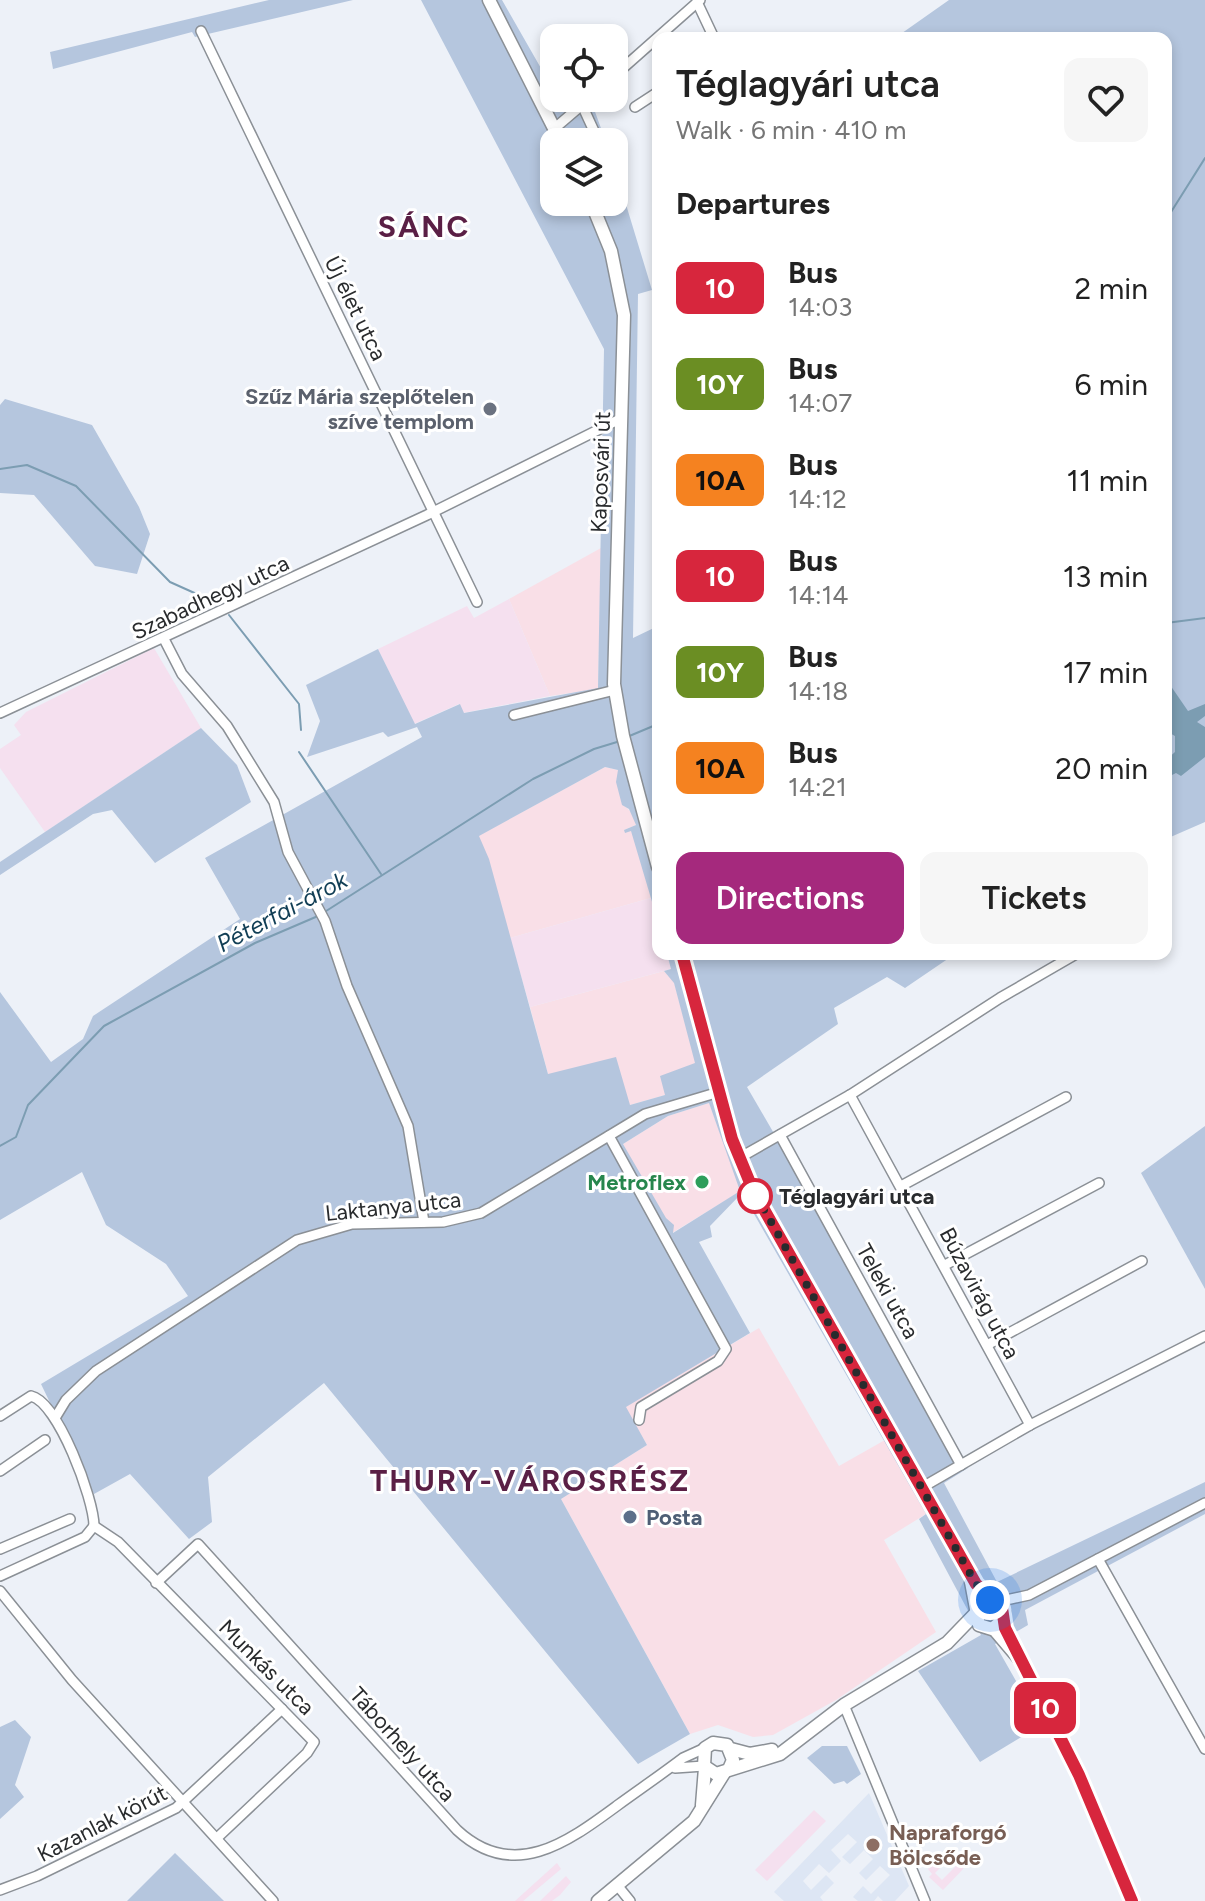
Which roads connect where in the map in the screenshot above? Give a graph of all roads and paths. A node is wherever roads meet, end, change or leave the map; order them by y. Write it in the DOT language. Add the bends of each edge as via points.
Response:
graph roads {
  1 [pos="489,0"];
  2 [pos="698,1"];
  3 [pos="201,31"];
  4 [pos="663,32"];
  5 [pos="711,32"];
  6 [pos="652,42"];
  7 [pos="628,64"];
  8 [pos="652,96"];
  9 [pos="635,107"];
  10 [pos="573,112"];
  11 [pos="555,128"];
  12 [pos="597,216"];
  13 [pos="622,418"];
  14 [pos="435,511"];
  15 [pos="477,602"];
  16 [pos="164,639"];
  17 [pos="615,690"];
  18 [pos="0,713"];
  19 [pos="514,715"];
  20 [pos="652,845"];
  21 [pos="684,960"];
  22 [pos="1066,960"];
  23 [pos="719,1092"];
  24 [pos="850,1095"];
  25 [pos="1066,1097"];
  26 [pos="780,1135"];
  27 [pos="609,1136"];
  28 [pos="739,1158"];
  29 [pos="1099,1183"];
  30 [pos="901,1186"];
  31 [pos="424,1222"];
  32 [pos="1142,1261"];
  33 [pos="945,1265"];
  34 [pos="1205,1336"];
  35 [pos="987,1345"];
  36 [pos="0,1416"];
  37 [pos="55,1418"];
  38 [pos="639,1420"];
  39 [pos="1030,1425"];
  40 [pos="45,1440"];
  41 [pos="961,1465"];
  42 [pos="0,1471"];
  43 [pos="921,1488"];
  44 [pos="1203,1508"];
  45 [pos="70,1519"];
  46 [pos="94,1526"];
  47 [pos="0,1549"];
  48 [pos="1098,1559"];
  49 [pos="965,1564"];
  50 [pos="5,1574"];
  51 [pos="156,1583"];
  52 [pos="2,1594"];
  53 [pos="1029,1595"];
  54 [pos="993,1601"];
  55 [pos="976,1610"];
  56 [pos="996,1624"];
  57 [pos="947,1643"];
  58 [pos="844,1705"];
  59 [pos="282,1709"];
  60 [pos="790,1744"];
  61 [pos="705,1748"];
  62 [pos="731,1749"];
  63 [pos="1205,1749"];
  64 [pos="704,1767"];
  65 [pos="668,1770"];
  66 [pos="727,1771"];
  67 [pos="184,1802"];
  68 [pos="701,1813"];
  69 [pos="217,1838"];
  70 [pos="617,1885"];
  71 [pos="0,1890"];
  72 [pos="273,1901"];
  73 [pos="598,1901"];
  74 [pos="630,1901"];
  75 [pos="925,1901"];
  76 [pos="1132,1901"];
  1 -- 11 [label="main road"];
  2 -- 4 [label="street"];
  2 -- 5 [label="street"];
  3 -- 14 [label="street, Új élet utca"];
  6 -- 7 [label="street"];
  8 -- 9 [label="street"];
  10 -- 11 [label="street"];
  12 -- 13 [label="main road, Kaposvári út" via="622,302"];
  13 -- 14 [label="street, Szabadhegy utca"];
  13 -- 17 [label="main road, Kaposvári út"];
  14 -- 15 [label="street, Új élet utca"];
  14 -- 16 [label="street, Szabadhegy utca"];
  16 -- 18 [label="street, Szabadhegy utca"];
  16 -- 31 [label="street" via="182,674 227,726 278,814 288,852 325,921 347,986 408,1126"];
  17 -- 19 [label="street"];
  17 -- 20 [label="main road, Kaposvári út"];
  21 -- 23 [label="main road"];
  22 -- 24 [label="street"];
  23 -- 27 [label="street, Laktanya utca" via="645,1114"];
  23 -- 28 [label="main road"];
  24 -- 26 [label="street"];
  24 -- 30 [label="street, Búzavirág utca"];
  25 -- 30 [label="street"];
  26 -- 28 [label="street"];
  26 -- 41 [label="street, Teleki utca"];
  27 -- 31 [label="street, Laktanya utca" via="481,1213"];
  27 -- 38 [label="street" via="726,1349 718,1361 641,1407"];
  28 -- 43 [label="main road" via="771,1226"];
  29 -- 33 [label="street"];
  30 -- 33 [label="street, Búzavirág utca"];
  31 -- 37 [label="street, Laktanya utca" via="352,1224 297,1240 96,1371"];
  32 -- 35 [label="street"];
  33 -- 35 [label="street, Búzavirág utca"];
  34 -- 39 [label="street"];
  35 -- 39 [label="street, Búzavirág utca"];
  36 -- 37 [label="street" via="31,1396 45,1403"];
  37 -- 46 [label="street" via="90,1499"];
  39 -- 41 [label="street"];
  40 -- 42 [label="street"];
  41 -- 43 [label="street"];
  43 -- 49 [label="main road"];
  44 -- 48 [label="street"];
  45 -- 47 [label="street"];
  46 -- 50 [label="street" via="85,1537"];
  46 -- 51 [label="street, Munkás utca" via="113,1538"];
  48 -- 53 [label="street"];
  48 -- 63 [label="street"];
  49 -- 54 [label="main road"];
  49 -- 55 [label="main road"];
  50 -- 52 [label="street"];
  51 -- 59 [label="street, Munkás utca"];
  51 -- 65 [label="street, Táborhely utca" via="198,1544 457,1830 484,1847 525,1854 559,1847"];
  52 -- 67 [label="street"];
  53 -- 54 [label="street"];
  53 -- 56 [label="street"];
  54 -- 55 [label="main road"];
  54 -- 56 [label="main road"];
  55 -- 56 [label="main road" via="979,1625"];
  55 -- 57 [label="main road"];
  56 -- 57 [label="main road"];
  56 -- 76 [label="street" via="1079,1775"];
  57 -- 58 [label="main road"];
  58 -- 60 [label="main road"];
  58 -- 75 [label="street"];
  59 -- 67 [label="street, Kazanlak körút"];
  59 -- 69 [label="street, Munkás utca" via="312,1738 313,1747"];
  60 -- 62 [label="main road" via="757,1754"];
  60 -- 66 [label="main road" via="774,1757"];
  61 -- 62 [label="main road" via="718,1742"];
  61 -- 64 [label="main road"];
  61 -- 65 [label="street, Táborhely utca"];
  62 -- 66 [label="main road"];
  64 -- 65 [label="street, Táborhely utca"];
  64 -- 66 [label="main road" via="712,1773"];
  64 -- 68 [label="main road"];
  66 -- 68 [label="main road"];
  67 -- 69 [label="street"];
  67 -- 71 [label="street, Kazanlak körút"];
  68 -- 70 [label="main road"];
  69 -- 72 [label="street"];
  70 -- 73 [label="main road"];
  70 -- 74 [label="street"];
}
